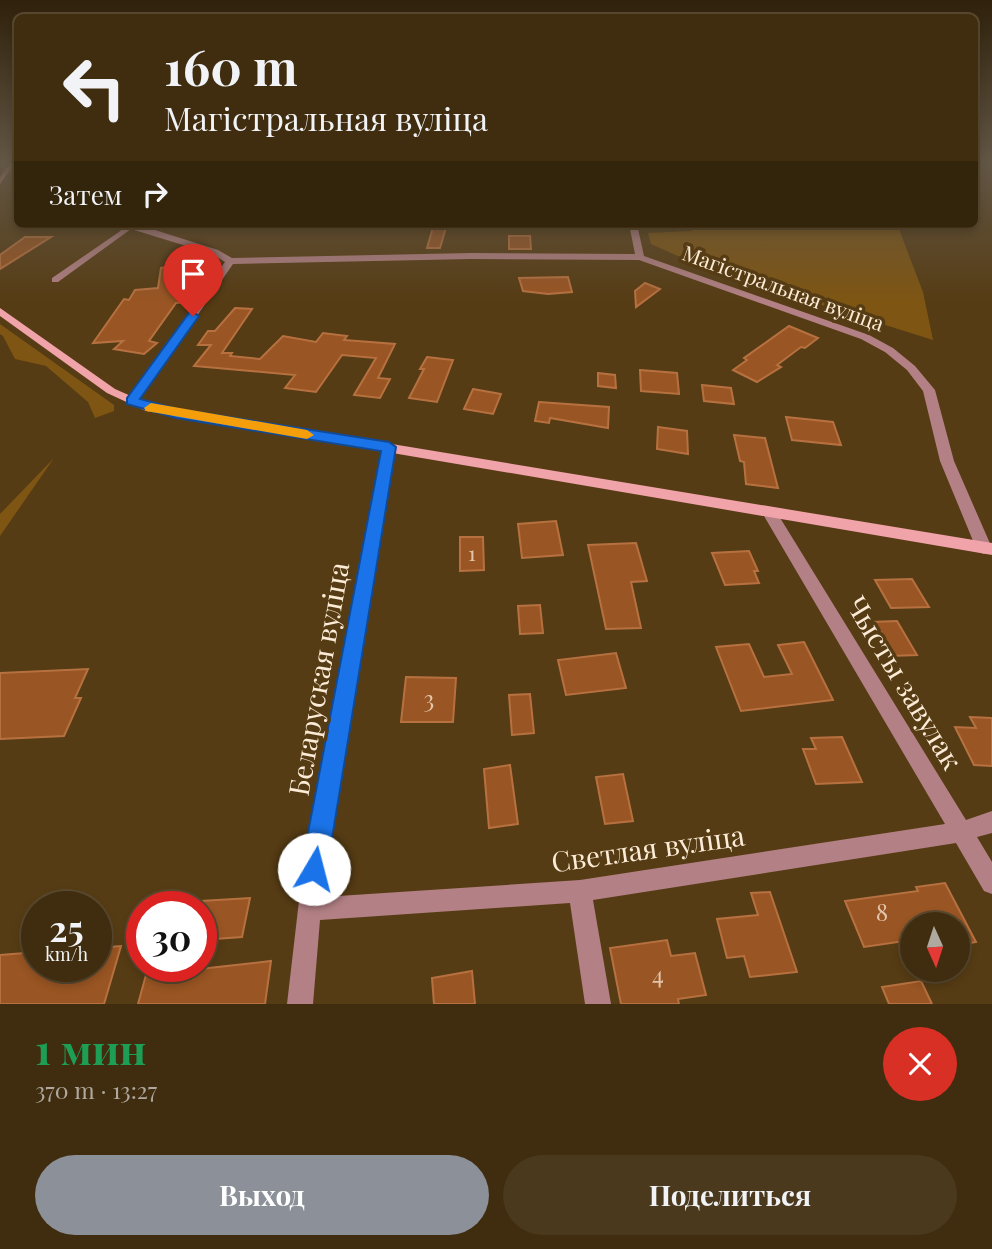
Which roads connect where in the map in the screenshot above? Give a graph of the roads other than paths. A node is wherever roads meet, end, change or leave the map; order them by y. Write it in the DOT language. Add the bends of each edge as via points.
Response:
graph roads {
  1 [pos="127,228"];
  2 [pos="140,228"];
  3 [pos="634,228"];
  4 [pos="640,257"];
  5 [pos="230,261"];
  6 [pos="55,280"];
  7 [pos="0,312"];
  8 [pos="132,401"];
  9 [pos="389,447"];
  10 [pos="769,512"];
  11 [pos="988,549"];
  12 [pos="992,822"];
  13 [pos="960,832"];
  14 [pos="992,883"];
  15 [pos="580,891"];
  16 [pos="310,909"];
  17 [pos="300,1004"];
  18 [pos="598,1004"];
  1 -- 6 [label="street"];
  2 -- 5 [label="street"];
  3 -- 4 [label="street"];
  4 -- 5 [label="street, Магістральная вуліца"];
  4 -- 11 [label="street, Магістральная вуліца" via="865,337 911,368 929,390 947,461"];
  5 -- 8 [label="street"];
  7 -- 8 [label="street, Магістральная вуліца"];
  8 -- 9 [label="street, Магістральная вуліца" via="176,414"];
  9 -- 10 [label="street, Магістральная вуліца"];
  9 -- 16 [label="street, Беларуская вуліца" via="316,849"];
  10 -- 11 [label="street, Магістральная вуліца"];
  10 -- 13 [label="street, Чысты завулак"];
  12 -- 13 [label="street, Светлая вуліца"];
  13 -- 14 [label="street, Чысты завулак"];
  13 -- 15 [label="street, Светлая вуліца"];
  15 -- 16 [label="street, Светлая вуліца"];
  15 -- 18 [label="street"];
  16 -- 17 [label="street, Беларуская вуліца"];
}
